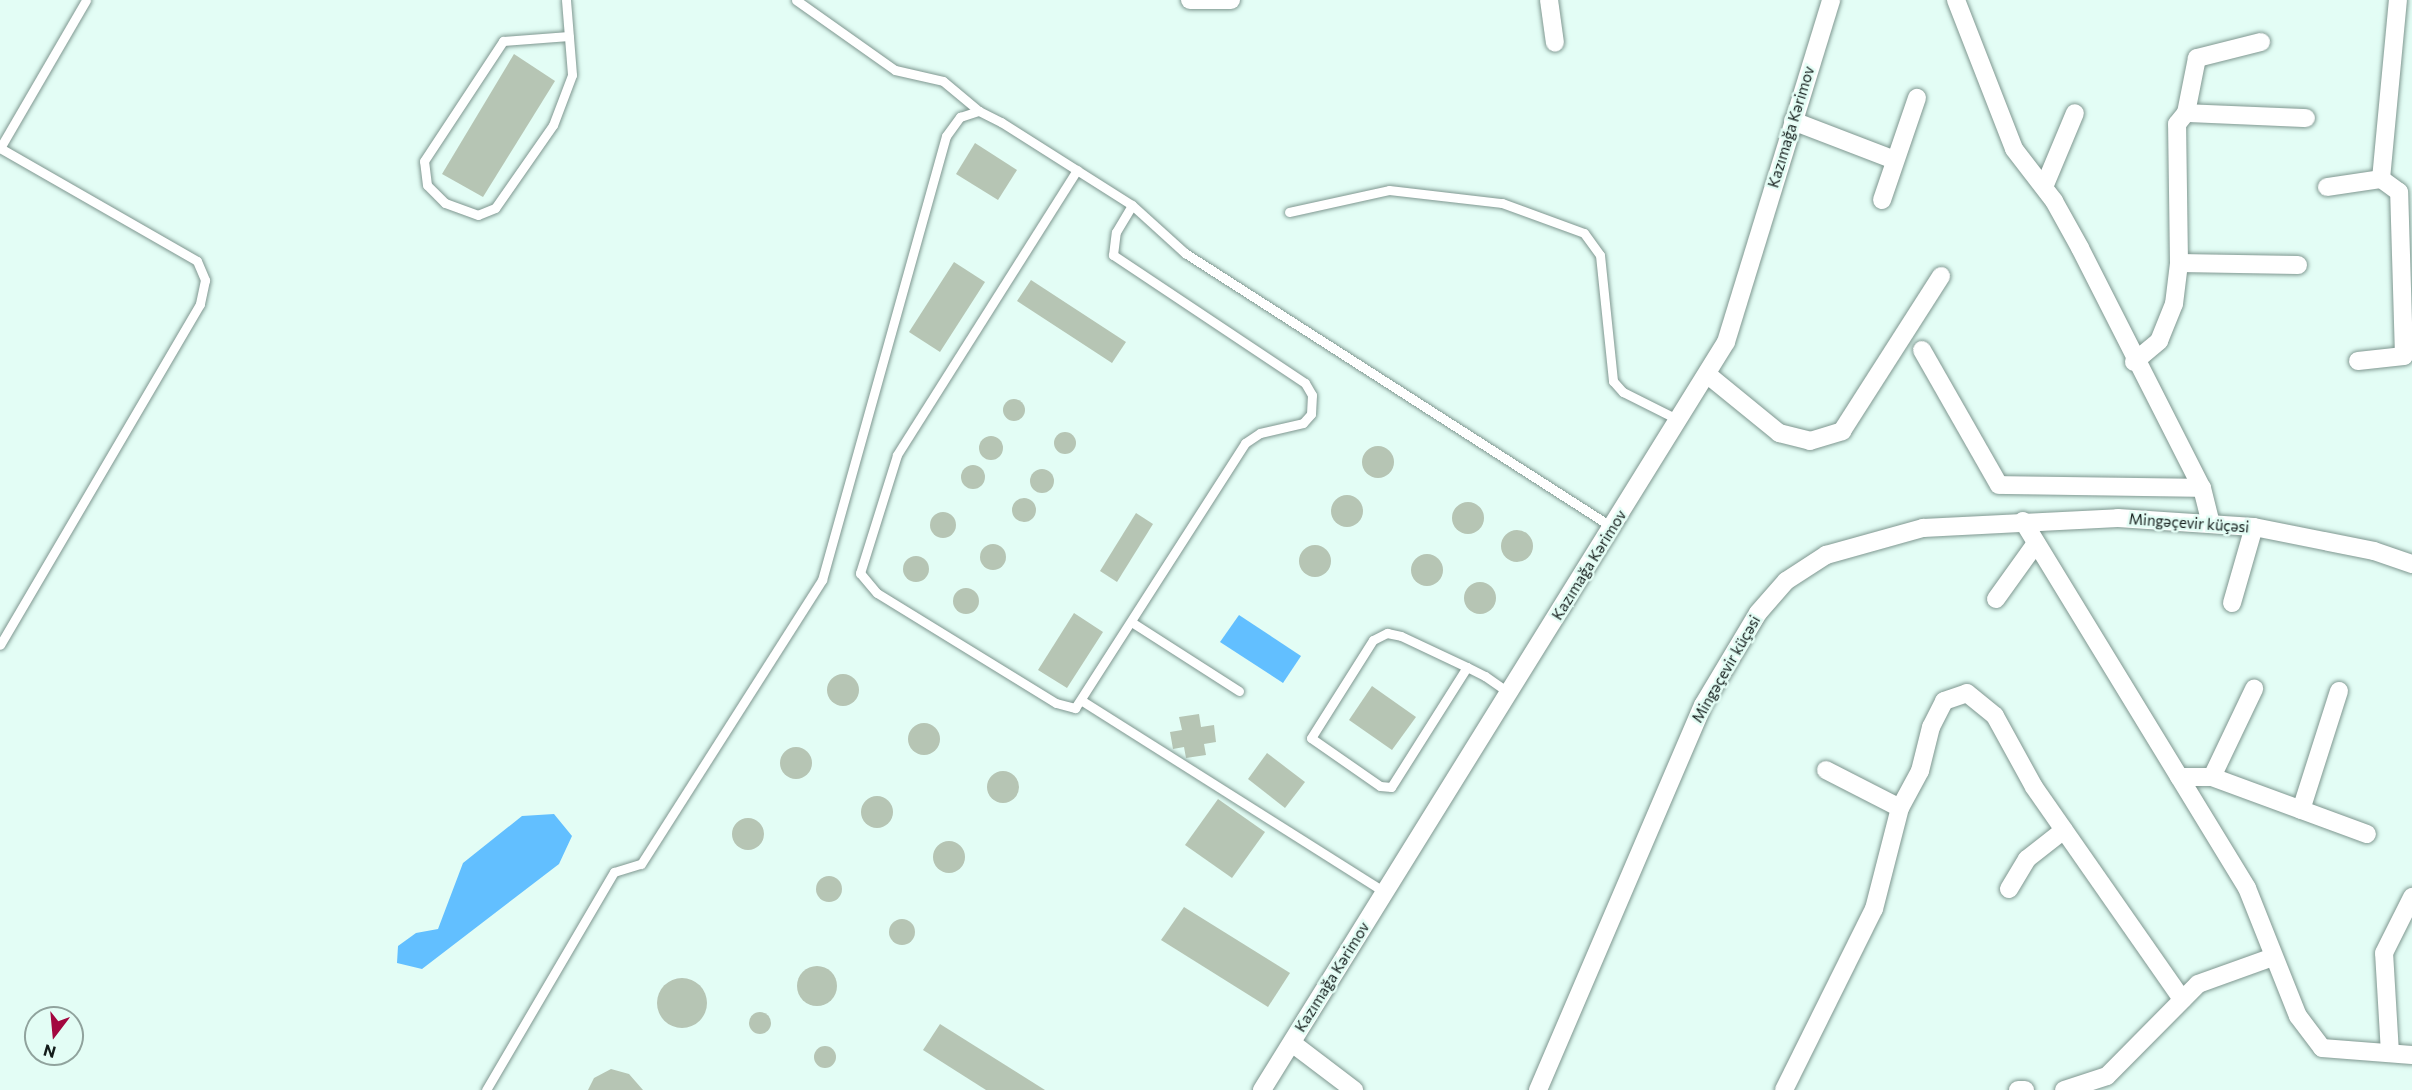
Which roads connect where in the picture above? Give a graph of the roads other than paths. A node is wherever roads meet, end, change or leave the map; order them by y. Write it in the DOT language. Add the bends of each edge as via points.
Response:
graph roads {
  1 [pos="86,0"];
  2 [pos="566,0"];
  3 [pos="796,0"];
  4 [pos="1191,0"];
  5 [pos="1231,0"];
  6 [pos="1550,0"];
  7 [pos="1831,0"];
  8 [pos="1956,0"];
  9 [pos="2398,0"];
  10 [pos="568,36"];
  11 [pos="2261,42"];
  12 [pos="1555,43"];
  13 [pos="1917,98"];
  14 [pos="980,111"];
  15 [pos="2075,113"];
  16 [pos="2186,114"];
  17 [pos="2306,118"];
  18 [pos="1793,121"];
  19 [pos="0,148"];
  20 [pos="1892,159"];
  21 [pos="1077,170"];
  22 [pos="2381,179"];
  23 [pos="2044,187"];
  24 [pos="2327,187"];
  25 [pos="1882,200"];
  26 [pos="1132,205"];
  27 [pos="1289,212"];
  28 [pos="2179,264"];
  29 [pos="2298,265"];
  30 [pos="1941,276"];
  31 [pos="1922,350"];
  32 [pos="2358,361"];
  33 [pos="2134,362"];
  34 [pos="1708,375"];
  35 [pos="1679,420"];
  36 [pos="2202,488"];
  37 [pos="2023,520"];
  38 [pos="2211,523"];
  39 [pos="1613,527"];
  40 [pos="2254,527"];
  41 [pos="2034,546"];
  42 [pos="2412,564"];
  43 [pos="1996,599"];
  44 [pos="2232,603"];
  45 [pos="1134,623"];
  46 [pos="0,645"];
  47 [pos="1467,667"];
  48 [pos="2254,689"];
  49 [pos="1239,691"];
  50 [pos="2339,691"];
  51 [pos="1509,693"];
  52 [pos="1084,702"];
  53 [pos="1826,770"];
  54 [pos="2179,777"];
  55 [pos="2212,777"];
  56 [pos="1900,808"];
  57 [pos="2301,810"];
  58 [pos="2064,830"];
  59 [pos="2367,834"];
  60 [pos="2009,889"];
  61 [pos="1385,892"];
  62 [pos="2412,897"];
  63 [pos="2273,957"];
  64 [pos="2182,999"];
  65 [pos="1292,1043"];
  66 [pos="2390,1053"];
  67 [pos="2412,1055"];
  68 [pos="2107,1083"];
  69 [pos="486,1090"];
  70 [pos="1262,1090"];
  71 [pos="1354,1090"];
  72 [pos="1538,1090"];
  73 [pos="1784,1090"];
  74 [pos="2018,1090"];
  75 [pos="2025,1090"];
  76 [pos="2064,1090"];
  1 -- 19 [label="lane"];
  2 -- 10 [label="lane"];
  3 -- 14 [label="lane" via="895,70 943,81"];
  4 -- 5 [label="street"];
  6 -- 12 [label="street"];
  7 -- 18 [label="street, Kazımağa Kərimov"];
  8 -- 23 [label="street" via="2014,149"];
  9 -- 22 [label="street"];
  10 -- 10 [label="lane" via="572,75 553,125 495,208 478,215 445,203 427,185 424,161 503,41"];
  11 -- 16 [label="street" via="2197,58"];
  13 -- 20 [label="street"];
  14 -- 21 [label="lane"];
  14 -- 69 [label="lane" via="960,117 946,136 822,580 641,864 614,872"];
  15 -- 23 [label="street"];
  16 -- 17 [label="street"];
  16 -- 28 [label="street" via="2177,124"];
  18 -- 20 [label="street"];
  18 -- 34 [label="street, Kazımağa Kərimov" via="1735,317"];
  19 -- 46 [label="lane" via="197,261 205,280 200,304"];
  20 -- 25 [label="street"];
  21 -- 26 [label="lane"];
  21 -- 52 [label="lane" via="897,455 860,573 877,593 1056,703 1075,708"];
  22 -- 24 [label="street"];
  22 -- 32 [label="street" via="2399,192 2404,356"];
  23 -- 33 [label="street"];
  26 -- 39 [label="lane" via="1185,253"];
  26 -- 45 [label="lane" via="1116,232 1113,255 1305,383 1312,394 1309,420 1245,443"];
  27 -- 35 [label="lane" via="1389,190 1502,203 1584,233 1600,255 1613,381 1623,392"];
  28 -- 29 [label="street"];
  28 -- 33 [label="street" via="2168,324 2159,341"];
  30 -- 34 [label="street" via="1842,431 1810,441 1779,433"];
  31 -- 36 [label="street" via="1999,485"];
  33 -- 36 [label="street"];
  34 -- 35 [label="street, Kazımağa Kərimov"];
  35 -- 39 [label="street, Kazımağa Kərimov"];
  36 -- 38 [label="street"];
  37 -- 38 [label="street, Mingəçevir küçəsi"];
  37 -- 41 [label="street"];
  37 -- 72 [label="street, Mingəçevir küçəsi" via="1923,528 1826,555 1786,581 1758,613 1672,770"];
  38 -- 40 [label="street, Mingəçevir küçəsi"];
  39 -- 51 [label="street, Kazımağa Kərimov"];
  40 -- 42 [label="street, Mingəçevir küçəsi" via="2374,551"];
  40 -- 44 [label="street"];
  41 -- 43 [label="street"];
  41 -- 54 [label="street"];
  45 -- 49 [label="lane"];
  45 -- 52 [label="lane"];
  47 -- 47 [label="lane" via="1387,633 1373,640 1312,728 1311,738 1380,786 1391,787"];
  47 -- 51 [label="lane"];
  48 -- 55 [label="street"];
  50 -- 57 [label="street"];
  51 -- 61 [label="street, Kazımağa Kərimov"];
  52 -- 61 [label="lane"];
  53 -- 56 [label="street"];
  54 -- 55 [label="street"];
  54 -- 63 [label="street" via="2247,888"];
  55 -- 57 [label="street"];
  56 -- 58 [label="street" via="1944,701 1967,693 1995,716"];
  56 -- 73 [label="street" via="1874,909"];
  57 -- 59 [label="street"];
  58 -- 60 [label="street" via="2027,859"];
  58 -- 64 [label="street"];
  61 -- 65 [label="street, Kazımağa Kərimov"];
  62 -- 66 [label="street" via="2384,953"];
  63 -- 64 [label="street" via="2198,984"];
  63 -- 66 [label="street" via="2298,1016 2322,1048"];
  64 -- 68 [label="street"];
  65 -- 70 [label="street, Kazımağa Kərimov"];
  65 -- 71 [label="street"];
  66 -- 67 [label="street"];
  68 -- 76 [label="street"];
  74 -- 75 [label="street"];
}
